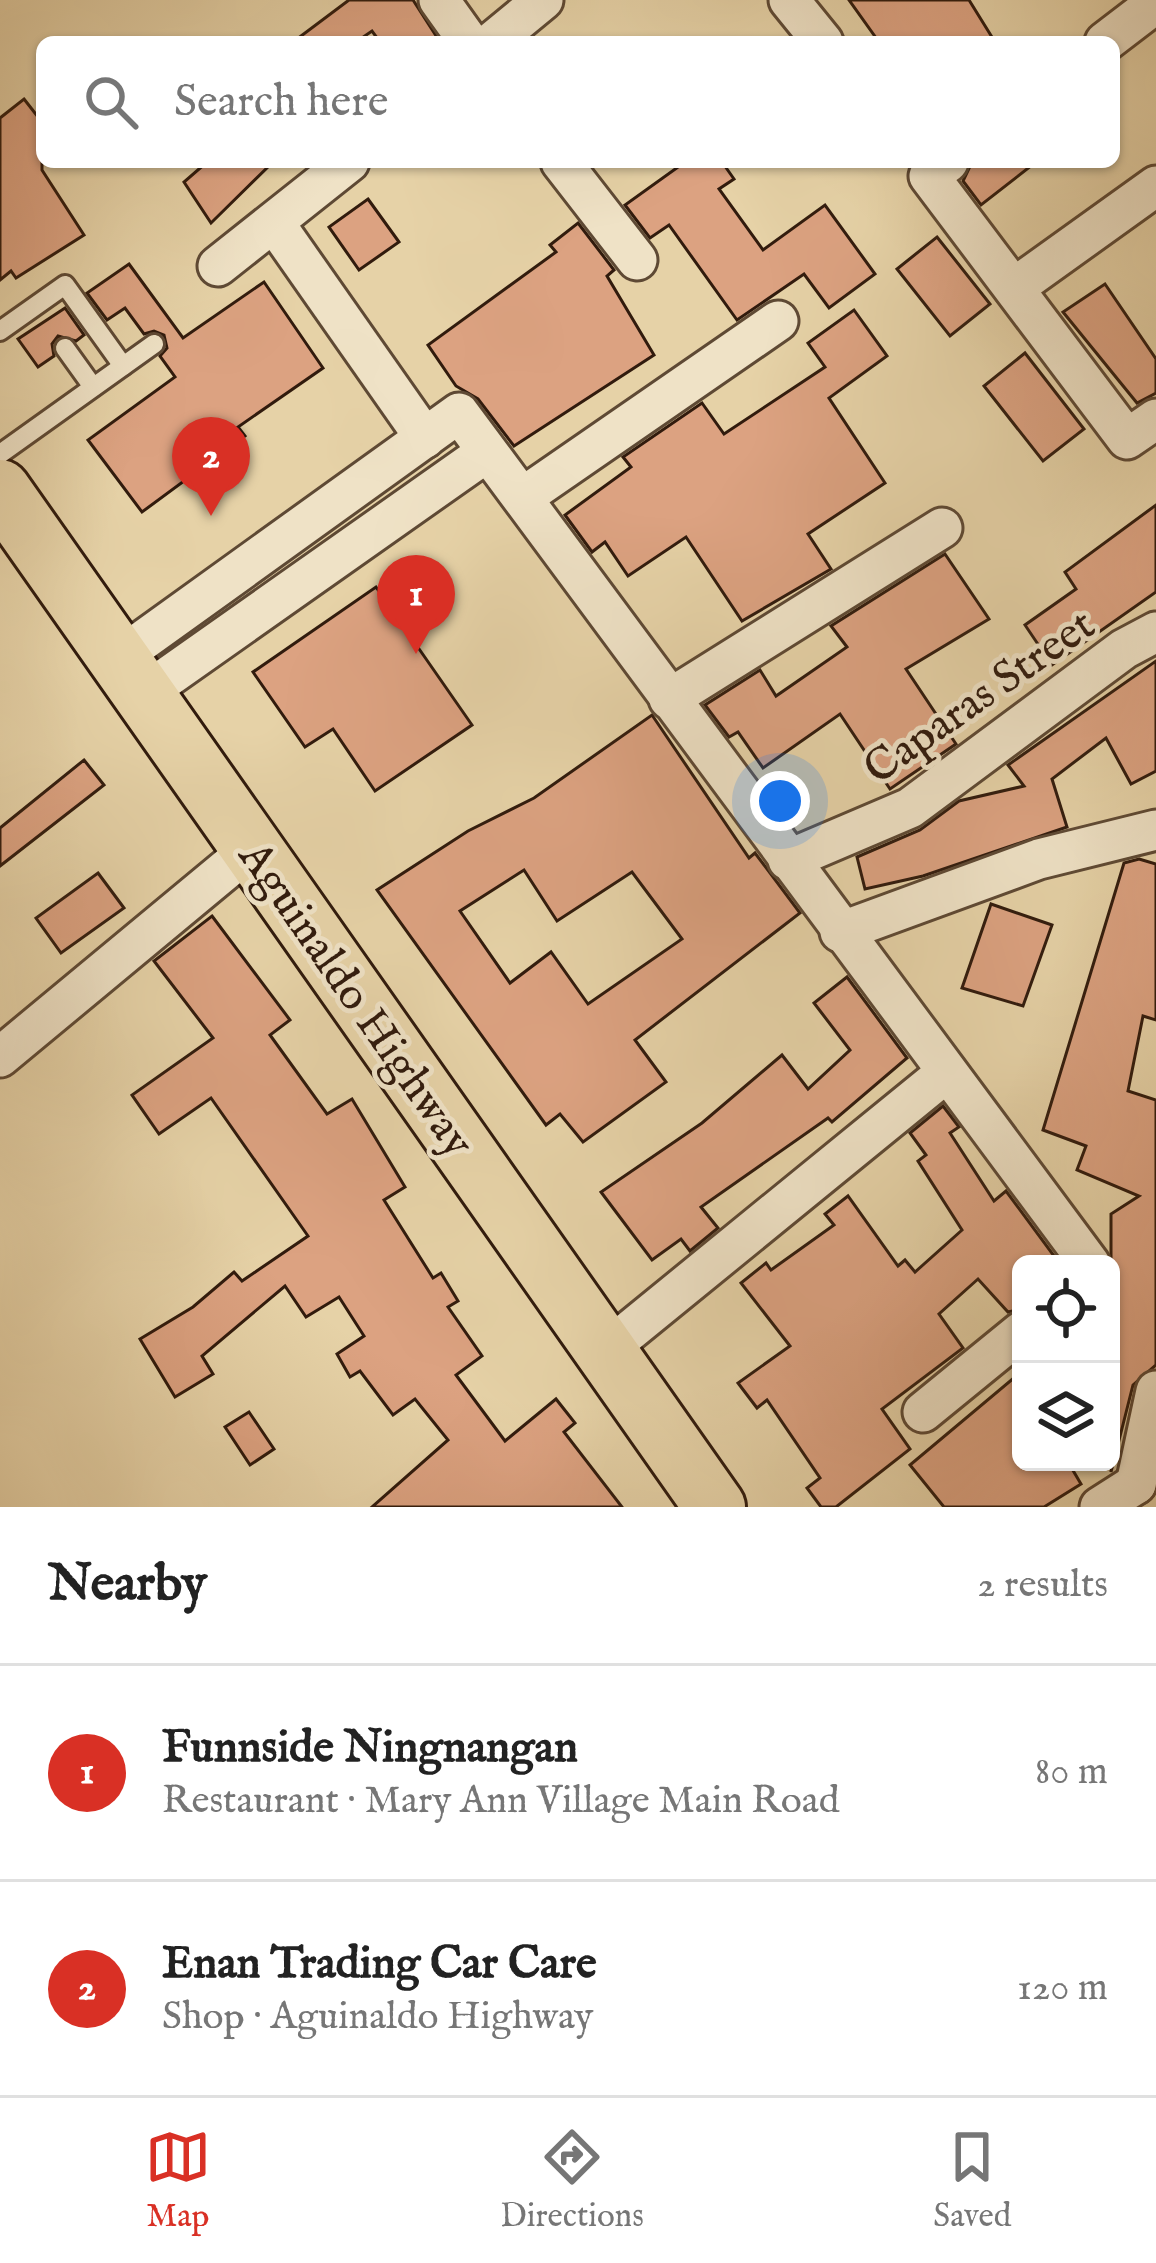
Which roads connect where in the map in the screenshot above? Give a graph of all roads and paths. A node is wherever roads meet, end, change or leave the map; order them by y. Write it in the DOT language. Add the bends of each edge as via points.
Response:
graph roads {
  1 [pos="439,0"];
  2 [pos="543,0"];
  3 [pos="789,0"];
  4 [pos="1150,4"];
  5 [pos="465,36"];
  6 [pos="500,36"];
  7 [pos="818,36"];
  8 [pos="1112,36"];
  9 [pos="342,168"];
  10 [pos="566,168"];
  11 [pos="940,168"];
  12 [pos="1156,186"];
  13 [pos="275,224"];
  14 [pos="637,260"];
  15 [pos="218,266"];
  16 [pos="1014,288"];
  17 [pos="778,321"];
  18 [pos="0,331"];
  19 [pos="154,344"];
  20 [pos="64,349"];
  21 [pos="123,366"];
  22 [pos="92,387"];
  23 [pos="1156,418"];
  24 [pos="425,438"];
  25 [pos="487,452"];
  26 [pos="0,454"];
  27 [pos="0,490"];
  28 [pos="523,497"];
  29 [pos="942,528"];
  30 [pos="1156,632"];
  31 [pos="132,675"];
  32 [pos="668,699"];
  33 [pos="1156,830"];
  34 [pos="253,847"];
  35 [pos="788,860"];
  36 [pos="840,932"];
  37 [pos="0,1057"];
  38 [pos="947,1072"];
  39 [pos="1083,1255"];
  40 [pos="1012,1339"];
  41 [pos="605,1351"];
  42 [pos="1156,1391"];
  43 [pos="922,1412"];
  44 [pos="1146,1485"];
  45 [pos="715,1507"];
  46 [pos="1100,1507"];
  1 -- 5 [label="street"];
  2 -- 6 [label="street"];
  3 -- 7 [label="street"];
  4 -- 8 [label="street"];
  9 -- 13 [label="street"];
  10 -- 14 [label="street"];
  11 -- 16 [label="street" via="929,176"];
  12 -- 16 [label="street"];
  13 -- 15 [label="street"];
  13 -- 24 [label="street"];
  16 -- 23 [label="street" via="1127,439"];
  17 -- 28 [label="street"];
  18 -- 21 [label="lane" via="39,314 65,285"];
  19 -- 21 [label="lane"];
  20 -- 22 [label="lane"];
  21 -- 22 [label="lane"];
  22 -- 26 [label="lane"];
  24 -- 25 [label="street" via="459,413"];
  24 -- 31 [label="street"];
  25 -- 28 [label="street"];
  25 -- 31 [label="street"];
  27 -- 31 [label="main road, Aguinaldo Highway"];
  28 -- 32 [label="street"];
  29 -- 32 [label="street"];
  30 -- 35 [label="street, Caparas Street" via="910,808"];
  31 -- 34 [label="main road, Aguinaldo Highway"];
  32 -- 35 [label="street"];
  33 -- 36 [label="street" via="1039,859"];
  34 -- 37 [label="street"];
  34 -- 41 [label="main road, Aguinaldo Highway"];
  35 -- 36 [label="street"];
  36 -- 38 [label="street"];
  38 -- 39 [label="street"];
  38 -- 41 [label="street"];
  40 -- 43 [label="street"];
  41 -- 45 [label="main road, Aguinaldo Highway"];
  42 -- 44 [label="street"];
  44 -- 46 [label="street"];
}
